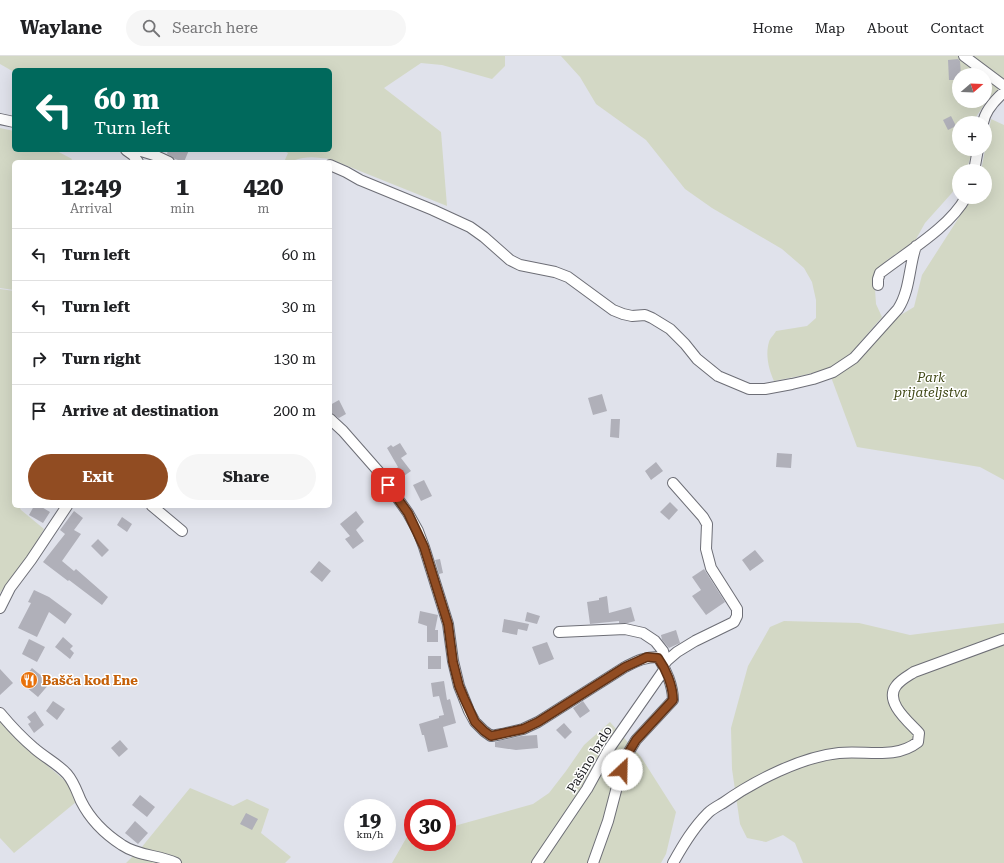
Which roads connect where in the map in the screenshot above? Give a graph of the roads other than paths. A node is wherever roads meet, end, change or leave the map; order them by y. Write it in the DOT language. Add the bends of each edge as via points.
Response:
graph roads {
  1 [pos="964,56"];
  2 [pos="1004,86"];
  3 [pos="1004,92"];
  4 [pos="985,116"];
  5 [pos="0,119"];
  6 [pos="12,122"];
  7 [pos="129,152"];
  8 [pos="144,152"];
  9 [pos="137,160"];
  10 [pos="164,160"];
  11 [pos="332,166"];
  12 [pos="962,204"];
  13 [pos="916,246"];
  14 [pos="878,285"];
  15 [pos="332,421"];
  16 [pos="673,483"];
  17 [pos="66,508"];
  18 [pos="154,508"];
  19 [pos="182,531"];
  20 [pos="0,608"];
  21 [pos="559,632"];
  22 [pos="1004,639"];
  23 [pos="664,665"];
  24 [pos="0,713"];
  25 [pos="176,863"];
  26 [pos="537,863"];
  27 [pos="593,863"];
  28 [pos="673,863"];
  1 -- 2 [label="street"];
  3 -- 4 [label="street"];
  5 -- 6 [label="street"];
  7 -- 9 [label="street"];
  8 -- 10 [label="street"];
  11 -- 13 [label="street" via="470,228 520,265 568,277 613,310 632,316 645,315 652,318 670,329 718,376 749,389 765,389 813,379 833,372 854,358 903,301"];
  12 -- 13 [label="street" via="945,223"];
  13 -- 14 [label="street" via="880,273"];
  15 -- 23 [label="street" via="379,472 418,531 448,624 459,686 475,722 484,731 491,736 523,729 625,667 647,657 658,658"];
  16 -- 23 [label="street, Pašino brdo" via="704,517 707,524 706,549 711,568 737,608 737,616 734,622 677,652"];
  17 -- 20 [label="street" via="10,588"];
  18 -- 19 [label="street"];
  21 -- 23 [label="street" via="625,629 643,633 655,641 663,651"];
  22 -- 28 [label="street" via="914,672 896,686 893,700 919,733 918,742 911,747 894,753 838,753 808,760 768,776 736,793 708,813 688,837"];
  23 -- 26 [label="street, Pašino brdo" via="609,749 587,789"];
  23 -- 27 [label="street" via="670,680 673,700 636,740 624,760 608,821"];
  24 -- 25 [label="street" via="29,744 67,774 81,802 104,832 123,846"];
}
